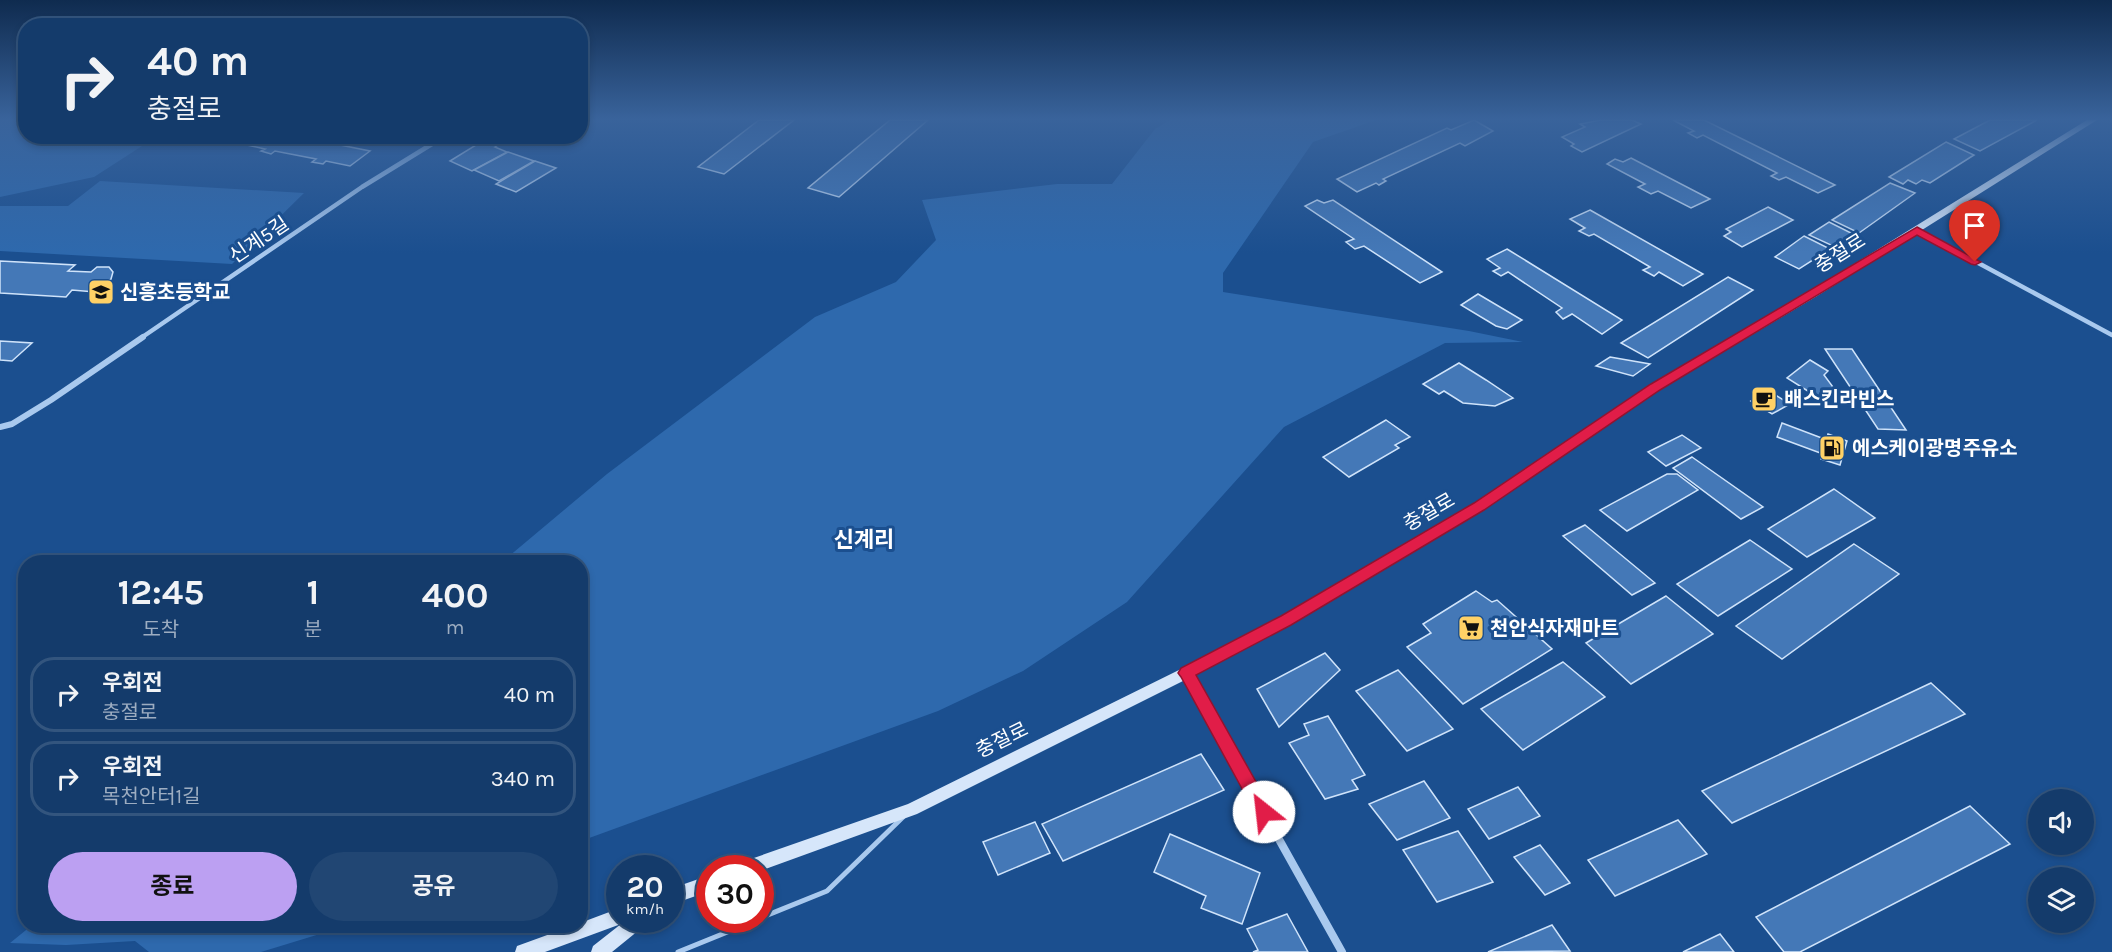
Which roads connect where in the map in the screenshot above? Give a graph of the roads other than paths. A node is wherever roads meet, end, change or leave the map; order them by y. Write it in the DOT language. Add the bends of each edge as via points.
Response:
graph roads {
  1 [pos="399,164"];
  2 [pos="2022,164"];
  3 [pos="1917,230"];
  4 [pos="2112,335"];
  5 [pos="0,427"];
  6 [pos="1186,673"];
  7 [pos="912,808"];
  8 [pos="774,858"];
  9 [pos="774,913"];
  10 [pos="606,921"];
  11 [pos="588,928"];
  12 [pos="574,933"];
  13 [pos="622,933"];
  14 [pos="725,933"];
  15 [pos="523,952"];
  16 [pos="599,952"];
  17 [pos="678,952"];
  18 [pos="1342,952"];
  1 -- 5 [label="street, 신계5길" via="51,400"];
  2 -- 3 [label="street, 충절로"];
  3 -- 4 [label="street"];
  3 -- 6 [label="street, 충절로" via="1655,387 1479,507 1286,620"];
  6 -- 7 [label="street, 충절로"];
  6 -- 18 [label="street"];
  7 -- 8 [label="street, 충절로"];
  7 -- 9 [label="lane" via="827,891"];
  10 -- 11 [label="street"];
  12 -- 15 [label="street"];
  13 -- 16 [label="street"];
  14 -- 17 [label="lane"];
}
